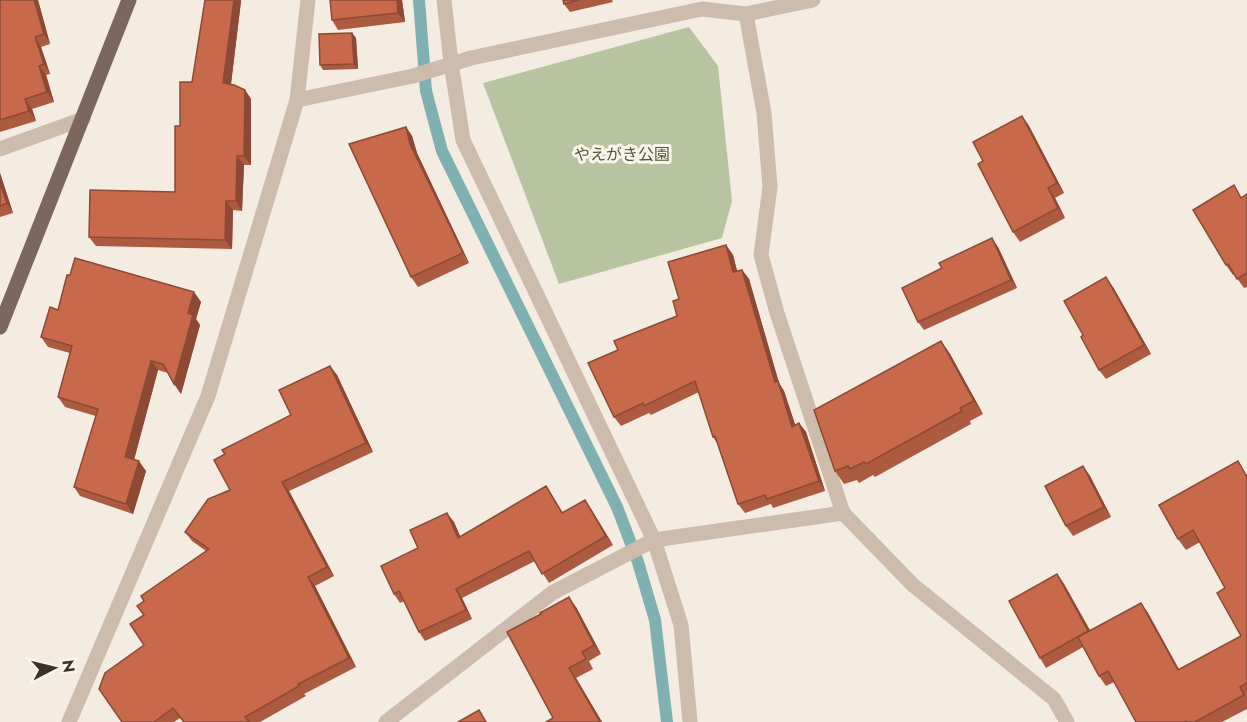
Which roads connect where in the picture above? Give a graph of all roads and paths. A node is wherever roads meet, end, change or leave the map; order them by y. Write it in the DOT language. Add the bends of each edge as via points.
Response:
graph roads {
  1 [pos="129,0"];
  2 [pos="308,0"];
  3 [pos="444,0"];
  4 [pos="813,0"];
  5 [pos="746,14"];
  6 [pos="451,63"];
  7 [pos="297,100"];
  8 [pos="83,119"];
  9 [pos="0,149"];
  10 [pos="5,305"];
  11 [pos="0,327"];
  12 [pos="843,513"];
  13 [pos="654,540"];
  14 [pos="69,722"];
  15 [pos="386,722"];
  16 [pos="690,722"];
  17 [pos="1066,722"];
  1 -- 8 [label="main road"];
  2 -- 7 [label="street"];
  3 -- 6 [label="street"];
  4 -- 5 [label="street"];
  5 -- 6 [label="street" via="702,9"];
  5 -- 12 [label="street" via="764,113 770,187 761,255"];
  6 -- 7 [label="street" via="412,76"];
  6 -- 13 [label="street" via="463,140"];
  7 -- 14 [label="street" via="208,396"];
  8 -- 9 [label="street"];
  8 -- 10 [label="main road"];
  10 -- 11 [label="main road"];
  12 -- 13 [label="street"];
  12 -- 17 [label="street" via="913,585 1054,699"];
  13 -- 15 [label="street" via="552,593"];
  13 -- 16 [label="street" via="681,625"];
}
